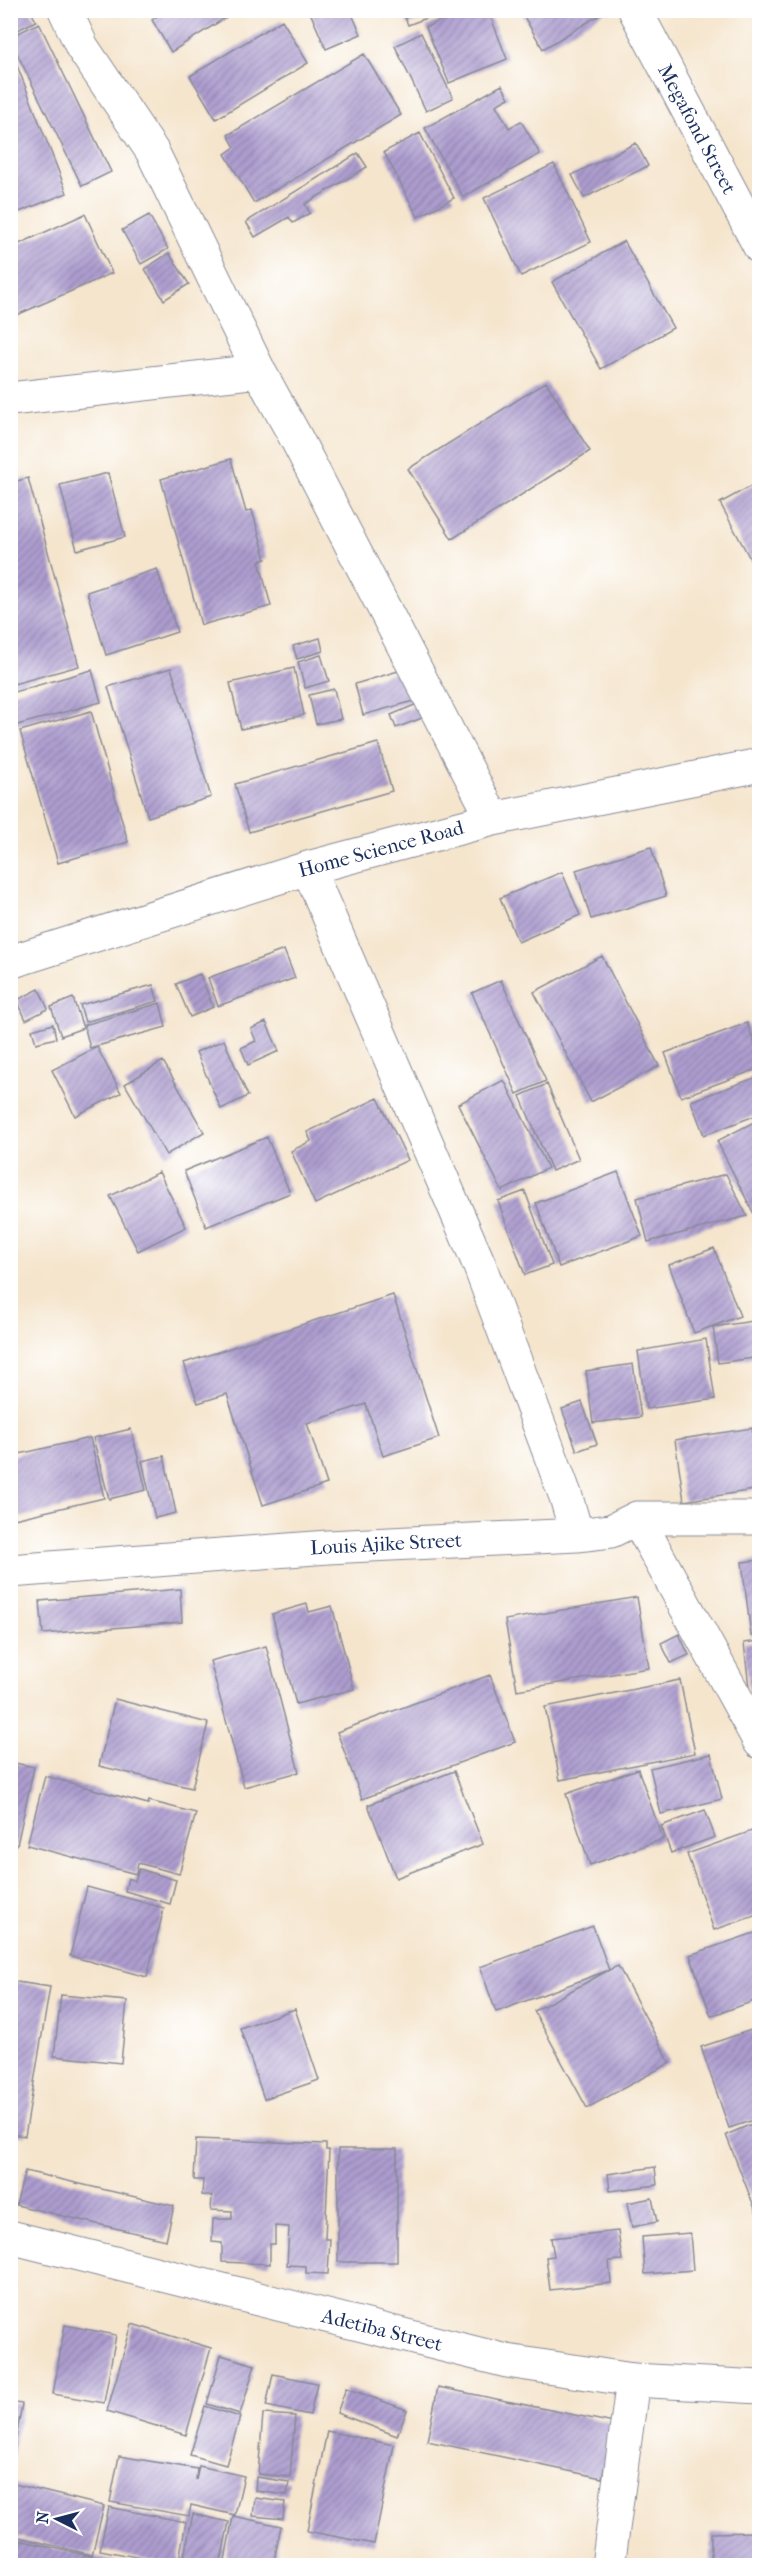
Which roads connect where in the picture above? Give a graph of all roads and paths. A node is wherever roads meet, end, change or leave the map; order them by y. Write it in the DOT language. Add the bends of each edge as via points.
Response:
graph roads {
  1 [pos="65,10"];
  2 [pos="635,10"];
  3 [pos="759,247"];
  4 [pos="259,371"];
  5 [pos="10,399"];
  6 [pos="759,765"];
  7 [pos="493,819"];
  8 [pos="308,868"];
  9 [pos="10,962"];
  10 [pos="637,1518"];
  11 [pos="759,1518"];
  12 [pos="577,1535"];
  13 [pos="10,1571"];
  14 [pos="759,1742"];
  15 [pos="10,2237"];
  16 [pos="633,2380"];
  17 [pos="759,2387"];
  18 [pos="608,2565"];
  1 -- 4 [label="street" via="82,47 152,151"];
  2 -- 3 [label="street, Megafond Street"];
  4 -- 5 [label="street"];
  4 -- 7 [label="street"];
  6 -- 7 [label="street, Home Science Road"];
  7 -- 8 [label="street, Home Science Road"];
  8 -- 9 [label="street, Home Science Road"];
  8 -- 12 [label="street" via="479,1264"];
  10 -- 11 [label="street, Louis Ajike Street"];
  10 -- 12 [label="street, Louis Ajike Street" via="611,1532"];
  10 -- 14 [label="street"];
  12 -- 13 [label="street, Louis Ajike Street" via="328,1547"];
  15 -- 16 [label="street, Adetiba Street" via="507,2361"];
  16 -- 17 [label="street, Adetiba Street"];
  16 -- 18 [label="street"];
}
